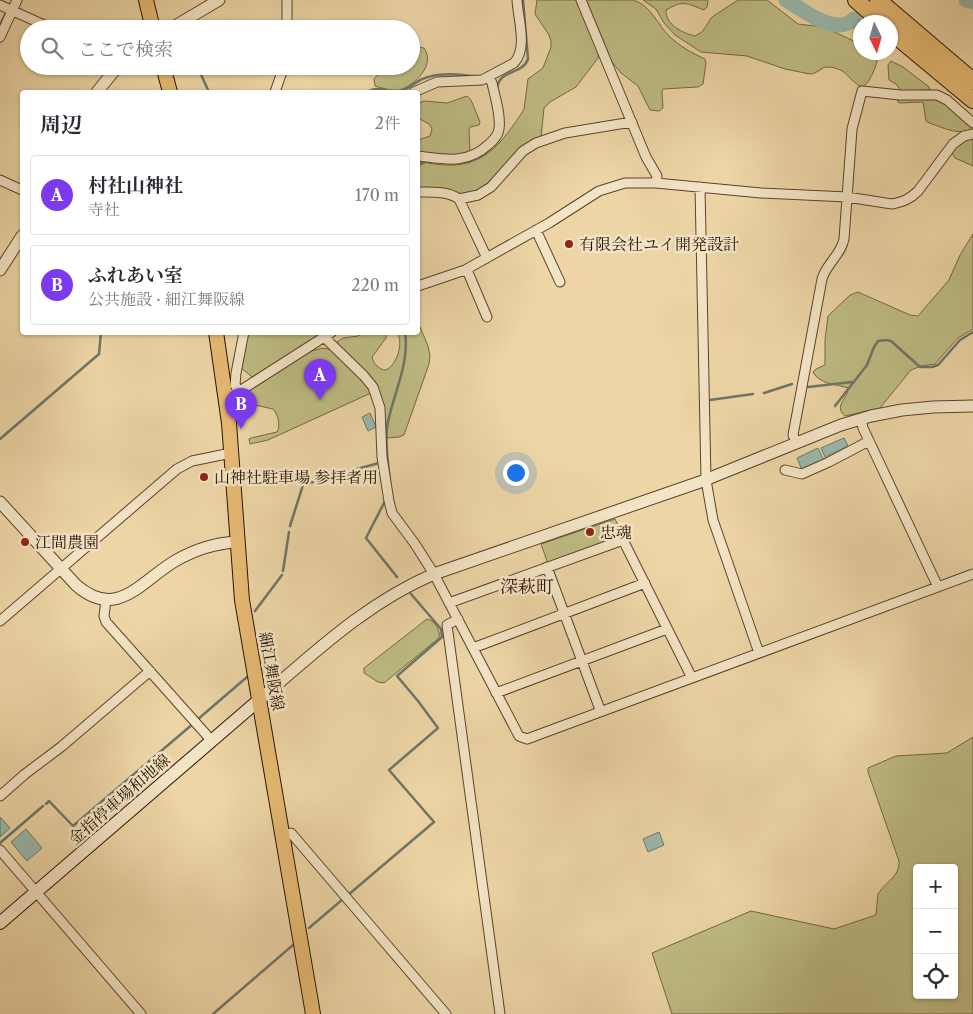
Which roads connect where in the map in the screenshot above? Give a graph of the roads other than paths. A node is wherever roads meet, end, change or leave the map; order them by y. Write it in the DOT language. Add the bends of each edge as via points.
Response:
graph roads {
  1 [pos="16,0"];
  2 [pos="146,0"];
  3 [pos="219,0"];
  4 [pos="287,0"];
  5 [pos="518,0"];
  6 [pos="581,0"];
  7 [pos="856,0"];
  8 [pos="878,0"];
  9 [pos="0,5"];
  10 [pos="12,10"];
  11 [pos="873,15"];
  12 [pos="34,20"];
  13 [pos="151,20"];
  14 [pos="185,20"];
  15 [pos="287,20"];
  16 [pos="0,38"];
  17 [pos="898,38"];
  18 [pos="111,75"];
  19 [pos="165,75"];
  20 [pos="281,75"];
  21 [pos="489,77"];
  22 [pos="973,82"];
  23 [pos="934,87"];
  24 [pos="99,90"];
  25 [pos="169,90"];
  26 [pos="276,90"];
  27 [pos="419,90"];
  28 [pos="939,96"];
  29 [pos="973,100"];
  30 [pos="632,122"];
  31 [pos="973,123"];
  32 [pos="973,134"];
  33 [pos="420,156"];
  34 [pos="0,180"];
  35 [pos="656,184"];
  36 [pos="700,187"];
  37 [pos="20,189"];
  38 [pos="420,192"];
  39 [pos="847,197"];
  40 [pos="459,199"];
  41 [pos="536,230"];
  42 [pos="20,239"];
  43 [pos="487,258"];
  44 [pos="0,270"];
  45 [pos="467,270"];
  46 [pos="560,282"];
  47 [pos="420,285"];
  48 [pos="487,317"];
  49 [pos="216,335"];
  50 [pos="243,335"];
  51 [pos="324,335"];
  52 [pos="327,335"];
  53 [pos="239,391"];
  54 [pos="225,395"];
  55 [pos="973,406"];
  56 [pos="861,419"];
  57 [pos="869,441"];
  58 [pos="796,442"];
  59 [pos="231,453"];
  60 [pos="785,470"];
  61 [pos="706,480"];
  62 [pos="0,502"];
  63 [pos="237,542"];
  64 [pos="547,567"];
  65 [pos="61,570"];
  66 [pos="434,574"];
  67 [pos="973,574"];
  68 [pos="645,583"];
  69 [pos="938,587"];
  70 [pos="106,600"];
  71 [pos="449,603"];
  72 [pos="564,613"];
  73 [pos="458,620"];
  74 [pos="0,621"];
  75 [pos="667,629"];
  76 [pos="472,648"];
  77 [pos="759,653"];
  78 [pos="582,660"];
  79 [pos="150,671"];
  80 [pos="690,674"];
  81 [pos="496,693"];
  82 [pos="259,700"];
  83 [pos="599,707"];
  84 [pos="212,741"];
  85 [pos="0,796"];
  86 [pos="283,835"];
  87 [pos="0,850"];
  88 [pos="36,892"];
  89 [pos="0,923"];
  90 [pos="141,1014"];
  91 [pos="313,1014"];
  92 [pos="446,1014"];
  93 [pos="500,1014"];
  1 -- 10 [label="street"];
  2 -- 13 [label="main road"];
  3 -- 14 [label="street"];
  4 -- 15 [label="street"];
  5 -- 21 [label="street" via="520,54 514,63"];
  6 -- 30 [label="street"];
  7 -- 11 [label="highway"];
  8 -- 22 [label="highway"];
  9 -- 10 [label="street"];
  10 -- 12 [label="street"];
  10 -- 16 [label="street"];
  17 -- 29 [label="highway"];
  18 -- 24 [label="street"];
  19 -- 25 [label="main road"];
  20 -- 26 [label="street"];
  21 -- 27 [label="street" via="478,82 437,82"];
  21 -- 33 [label="street" via="499,124 495,139 469,158"];
  23 -- 28 [label="street"];
  28 -- 31 [label="street"];
  28 -- 39 [label="street" via="862,91 852,129"];
  30 -- 35 [label="street" via="657,176"];
  30 -- 40 [label="street" via="566,133 536,143 523,151 491,187 478,195"];
  32 -- 39 [label="street" via="953,144 918,191 906,200 892,204"];
  34 -- 37 [label="street"];
  35 -- 36 [label="street"];
  35 -- 41 [label="street" via="625,183 607,187"];
  36 -- 39 [label="street"];
  36 -- 61 [label="street"];
  38 -- 40 [label="street" via="440,193"];
  39 -- 58 [label="street" via="843,244 822,280 793,435"];
  40 -- 43 [label="street"];
  41 -- 43 [label="street"];
  41 -- 46 [label="street"];
  42 -- 44 [label="street"];
  43 -- 45 [label="street"];
  45 -- 47 [label="street"];
  45 -- 48 [label="street"];
  49 -- 54 [label="main road, 細江舞阪線"];
  50 -- 53 [label="street" via="235,384"];
  51 -- 53 [label="street"];
  52 -- 66 [label="street" via="376,394 390,507"];
  53 -- 54 [label="street"];
  54 -- 59 [label="main road, 細江舞阪線"];
  55 -- 56 [label="street" via="917,408"];
  56 -- 57 [label="street"];
  56 -- 58 [label="street"];
  57 -- 60 [label="street" via="802,474"];
  57 -- 69 [label="street"];
  58 -- 61 [label="street"];
  59 -- 63 [label="main road, 細江舞阪線"];
  59 -- 65 [label="street" via="181,465"];
  61 -- 66 [label="street"];
  61 -- 77 [label="street" via="713,520"];
  62 -- 65 [label="street"];
  63 -- 70 [label="street" via="221,543 191,553 168,565 133,592"];
  63 -- 82 [label="main road, 細江舞阪線" via="242,600"];
  64 -- 68 [label="street" via="623,540"];
  64 -- 71 [label="street"];
  64 -- 72 [label="street"];
  65 -- 70 [label="street" via="87,594"];
  65 -- 74 [label="street"];
  66 -- 71 [label="street"];
  66 -- 82 [label="street" via="395,593 360,616"];
  67 -- 69 [label="street"];
  68 -- 72 [label="street"];
  68 -- 75 [label="street"];
  69 -- 77 [label="street"];
  70 -- 79 [label="street" via="106,622"];
  71 -- 73 [label="street"];
  72 -- 76 [label="street"];
  72 -- 78 [label="street"];
  73 -- 76 [label="street"];
  73 -- 93 [label="street" via="447,625"];
  75 -- 78 [label="street"];
  75 -- 80 [label="street"];
  76 -- 81 [label="street"];
  77 -- 81 [label="street" via="527,739 519,736"];
  78 -- 81 [label="street"];
  78 -- 83 [label="street"];
  79 -- 84 [label="street"];
  79 -- 85 [label="street"];
  82 -- 84 [label="main road, 金指停車場和地線"];
  82 -- 86 [label="main road, 細江舞阪線"];
  84 -- 88 [label="main road, 金指停車場和地線"];
  86 -- 91 [label="main road, 細江舞阪線"];
  86 -- 92 [label="street" via="291,833"];
  87 -- 88 [label="street"];
  88 -- 89 [label="main road, 金指停車場和地線"];
  88 -- 90 [label="street"];
}
